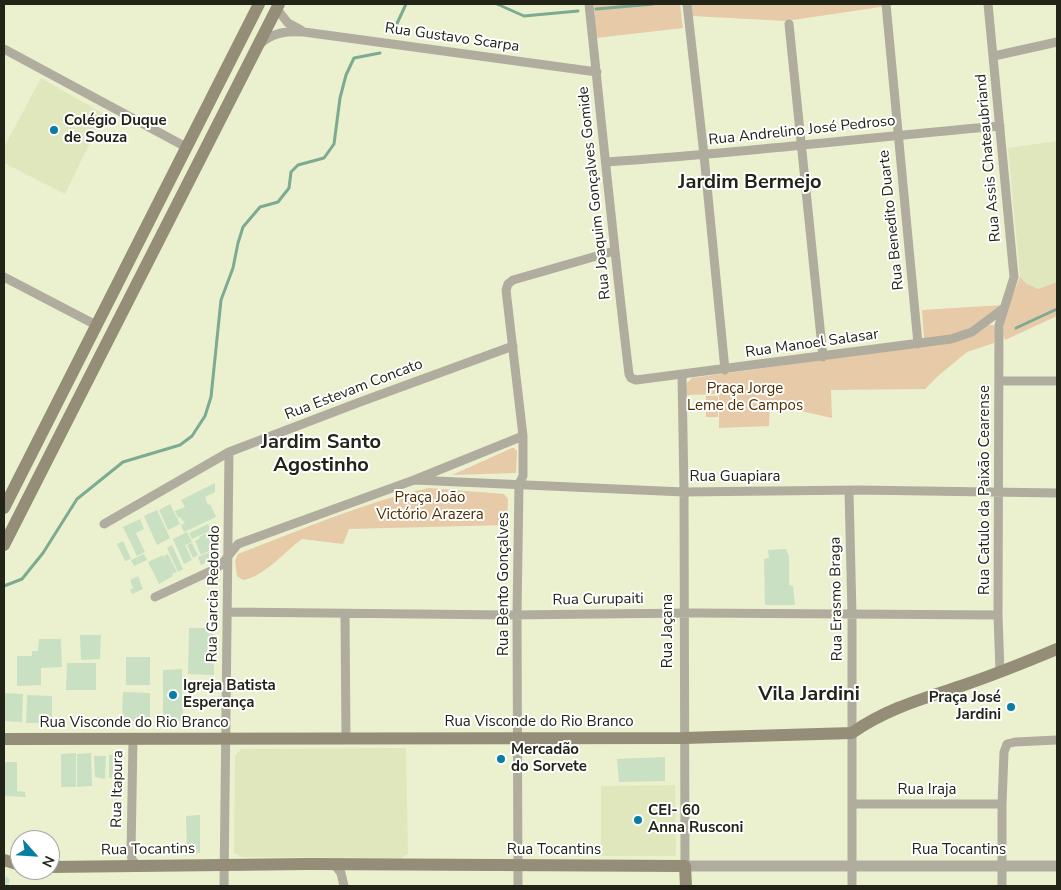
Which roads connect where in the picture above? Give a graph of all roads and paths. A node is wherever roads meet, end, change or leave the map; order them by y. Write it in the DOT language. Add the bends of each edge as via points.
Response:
graph roads {
  1 [pos="259,4"];
  2 [pos="589,4"];
  3 [pos="686,4"];
  4 [pos="886,4"];
  5 [pos="988,4"];
  6 [pos="277,6"];
  7 [pos="788,24"];
  8 [pos="304,32"];
  9 [pos="1057,42"];
  10 [pos="257,46"];
  11 [pos="4,49"];
  12 [pos="994,56"];
  13 [pos="597,72"];
  14 [pos="1000,126"];
  15 [pos="898,135"];
  16 [pos="800,144"];
  17 [pos="186,147"];
  18 [pos="704,155"];
  19 [pos="606,162"];
  20 [pos="614,251"];
  21 [pos="4,277"];
  22 [pos="1004,308"];
  23 [pos="990,318"];
  24 [pos="96,325"];
  25 [pos="1000,325"];
  26 [pos="918,344"];
  27 [pos="512,346"];
  28 [pos="824,357"];
  29 [pos="725,370"];
  30 [pos="682,375"];
  31 [pos="631,378"];
  32 [pos="1000,381"];
  33 [pos="1057,381"];
  34 [pos="523,436"];
  35 [pos="229,452"];
  36 [pos="414,480"];
  37 [pos="519,484"];
  38 [pos="849,491"];
  39 [pos="684,492"];
  40 [pos="999,492"];
  41 [pos="1057,492"];
  42 [pos="4,508"];
  43 [pos="104,524"];
  44 [pos="4,545"];
  45 [pos="228,555"];
  46 [pos="155,597"];
  47 [pos="228,612"];
  48 [pos="684,613"];
  49 [pos="345,614"];
  50 [pos="852,614"];
  51 [pos="517,615"];
  52 [pos="998,615"];
  53 [pos="1057,649"];
  54 [pos="1000,672"];
  55 [pos="852,733"];
  56 [pos="518,738"];
  57 [pos="684,738"];
  58 [pos="4,739"];
  59 [pos="133,739"];
  60 [pos="226,739"];
  61 [pos="346,739"];
  62 [pos="1057,740"];
  63 [pos="852,804"];
  64 [pos="1002,804"];
  65 [pos="334,864"];
  66 [pos="852,865"];
  67 [pos="224,866"];
  68 [pos="517,866"];
  69 [pos="685,866"];
  70 [pos="1002,866"];
  71 [pos="1057,866"];
  72 [pos="60,867"];
  73 [pos="139,867"];
  74 [pos="224,886"];
  75 [pos="344,886"];
  76 [pos="518,886"];
  77 [pos="686,886"];
  78 [pos="852,886"];
  79 [pos="1002,886"];
  1 -- 17 [label="main road"];
  2 -- 13 [label="street, Rua Joaquim Gonçalves Gomide"];
  3 -- 18 [label="street"];
  4 -- 15 [label="street, Rua Benedito Duarte"];
  5 -- 12 [label="street, Rua Assis Chateaubriand"];
  6 -- 8 [label="street, Rua Gustavo Scarpa" via="288,23"];
  6 -- 10 [label="main road"];
  7 -- 16 [label="street"];
  8 -- 10 [label="street, Rua Gustavo Scarpa" via="282,32"];
  8 -- 13 [label="street, Rua Gustavo Scarpa"];
  9 -- 12 [label="street"];
  10 -- 44 [label="main road"];
  11 -- 17 [label="street"];
  12 -- 14 [label="street, Rua Assis Chateaubriand"];
  13 -- 19 [label="street, Rua Joaquim Gonçalves Gomide"];
  14 -- 15 [label="street, Rua Andrelino José Pedroso"];
  14 -- 22 [label="street, Rua Assis Chateaubriand" via="1014,277"];
  15 -- 16 [label="street, Rua Andrelino José Pedroso"];
  15 -- 26 [label="street, Rua Benedito Duarte"];
  16 -- 18 [label="street, Rua Andrelino José Pedroso"];
  16 -- 28 [label="street"];
  17 -- 24 [label="main road"];
  18 -- 19 [label="street, Rua Andrelino José Pedroso"];
  18 -- 29 [label="street"];
  19 -- 20 [label="street, Rua Joaquim Gonçalves Gomide"];
  20 -- 27 [label="street, Rua Bento Gonçalves" via="508,284"];
  20 -- 31 [label="street, Rua Joaquim Gonçalves Gomide"];
  21 -- 24 [label="street"];
  22 -- 23 [label="street, Rua Manoel Salasar"];
  22 -- 25 [label="street, Rua Catulo da Paixão Cearense"];
  23 -- 25 [label="street"];
  23 -- 26 [label="street, Rua Manoel Salasar" via="972,332"];
  24 -- 42 [label="main road"];
  25 -- 32 [label="street, Rua Catulo da Paixão Cearense"];
  26 -- 28 [label="street, Rua Manoel Salasar"];
  27 -- 34 [label="street, Rua Bento Gonçalves"];
  27 -- 35 [label="street, Rua Estevam Concato"];
  28 -- 29 [label="street, Rua Manoel Salasar"];
  29 -- 30 [label="street, Rua Manoel Salasar"];
  30 -- 31 [label="street, Rua Manoel Salasar"];
  30 -- 39 [label="street, Rua Jaçana"];
  32 -- 33 [label="street"];
  32 -- 40 [label="street, Rua Catulo da Paixão Cearense"];
  34 -- 36 [label="street"];
  34 -- 37 [label="street, Rua Bento Gonçalves" via="523,476"];
  35 -- 43 [label="street, Rua Estevam Concato"];
  35 -- 45 [label="street, Rua Garcia Redondo"];
  36 -- 37 [label="street, Rua Guapiara"];
  36 -- 45 [label="street" via="238,544"];
  37 -- 39 [label="street, Rua Guapiara"];
  37 -- 51 [label="street, Rua Bento Gonçalves"];
  38 -- 39 [label="street, Rua Guapiara"];
  38 -- 40 [label="street, Rua Guapiara"];
  38 -- 50 [label="street, Rua Erasmo Braga"];
  39 -- 48 [label="street, Rua Jaçana"];
  40 -- 41 [label="street, Rua Guapiara"];
  40 -- 52 [label="street, Rua Catulo da Paixão Cearense"];
  45 -- 46 [label="street" via="213,570"];
  45 -- 47 [label="street, Rua Garcia Redondo"];
  47 -- 49 [label="street, Rua Curupaiti"];
  47 -- 60 [label="street, Rua Garcia Redondo"];
  48 -- 50 [label="street, Rua Curupaiti"];
  48 -- 51 [label="street, Rua Curupaiti"];
  48 -- 57 [label="street, Rua Jaçana"];
  49 -- 51 [label="street, Rua Curupaiti"];
  49 -- 61 [label="street"];
  50 -- 52 [label="street, Rua Curupaiti"];
  50 -- 55 [label="street, Rua Erasmo Braga"];
  51 -- 56 [label="street, Rua Bento Gonçalves"];
  52 -- 54 [label="street, Rua Catulo da Paixão Cearense"];
  53 -- 54 [label="main road"];
  54 -- 55 [label="main road" via="886,712"];
  55 -- 57 [label="main road, Rua Visconde do Rio Branco"];
  55 -- 63 [label="street, Rua Erasmo Braga"];
  56 -- 57 [label="main road, Rua Visconde do Rio Branco"];
  56 -- 61 [label="main road, Rua Visconde do Rio Branco"];
  56 -- 68 [label="street, Rua Bento Gonçalves"];
  57 -- 69 [label="street, Rua Jaçana"];
  58 -- 59 [label="main road, Rua Visconde do Rio Branco"];
  59 -- 60 [label="main road, Rua Visconde do Rio Branco"];
  59 -- 73 [label="street, Rua Itapura" via="132,860"];
  60 -- 61 [label="main road, Rua Visconde do Rio Branco"];
  60 -- 67 [label="street, Rua Garcia Redondo"];
  62 -- 64 [label="street" via="1007,744"];
  63 -- 64 [label="street, Rua Iraja"];
  63 -- 66 [label="street, Rua Erasmo Braga"];
  64 -- 70 [label="street"];
  65 -- 67 [label="main road, Rua Tocantins"];
  65 -- 68 [label="main road, Rua Tocantins"];
  65 -- 75 [label="street" via="341,873"];
  66 -- 69 [label="street, Rua Tocantins"];
  66 -- 70 [label="street, Rua Tocantins"];
  66 -- 78 [label="street, Rua Erasmo Braga"];
  67 -- 73 [label="main road, Rua Tocantins"];
  67 -- 74 [label="street, Rua Garcia Redondo"];
  68 -- 69 [label="main road, Rua Tocantins"];
  68 -- 76 [label="street, Rua Bento Gonçalves"];
  69 -- 77 [label="main road, Rua Jaçana"];
  70 -- 71 [label="street, Rua Tocantins"];
  70 -- 79 [label="street"];
  72 -- 73 [label="main road, Rua Tocantins"];
}
